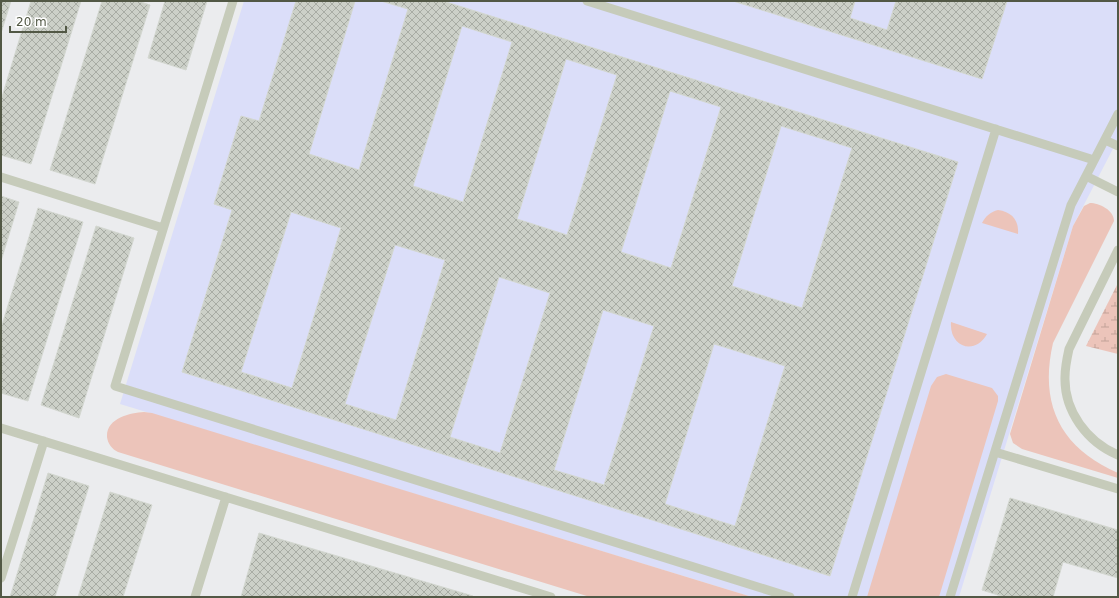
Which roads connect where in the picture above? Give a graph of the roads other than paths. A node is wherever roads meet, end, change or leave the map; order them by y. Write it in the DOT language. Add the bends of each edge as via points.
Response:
graph roads {
  1 [pos="233,1"];
  2 [pos="586,1"];
  3 [pos="1118,114"];
  4 [pos="996,129"];
  5 [pos="1105,140"];
  6 [pos="1118,146"];
  7 [pos="1094,160"];
  8 [pos="1086,176"];
  9 [pos="1,177"];
  10 [pos="1118,192"];
  11 [pos="163,228"];
  12 [pos="1118,250"];
  13 [pos="1,428"];
  14 [pos="44,441"];
  15 [pos="995,452"];
  16 [pos="1118,455"];
  17 [pos="1118,489"];
  18 [pos="226,497"];
  19 [pos="1,578"];
  20 [pos="524,593"];
  21 [pos="195,597"];
  22 [pos="551,597"];
  23 [pos="790,597"];
  24 [pos="852,597"];
  25 [pos="950,597"];
  1 -- 11 [label="lane"];
  2 -- 4 [label="lane"];
  3 -- 5 [label="lane"];
  4 -- 7 [label="lane"];
  4 -- 24 [label="lane"];
  5 -- 6 [label="lane"];
  5 -- 7 [label="lane"];
  7 -- 8 [label="lane"];
  8 -- 10 [label="lane"];
  8 -- 15 [label="lane" via="1071,205"];
  9 -- 11 [label="lane"];
  11 -- 23 [label="lane" via="114,386"];
  12 -- 16 [label="lane" via="1069,349 1065,378 1071,408 1086,433 1097,443"];
  13 -- 14 [label="lane"];
  14 -- 18 [label="lane"];
  14 -- 19 [label="lane"];
  15 -- 17 [label="lane"];
  15 -- 25 [label="lane"];
  18 -- 20 [label="lane"];
  18 -- 21 [label="lane"];
  20 -- 22 [label="lane"];
}
